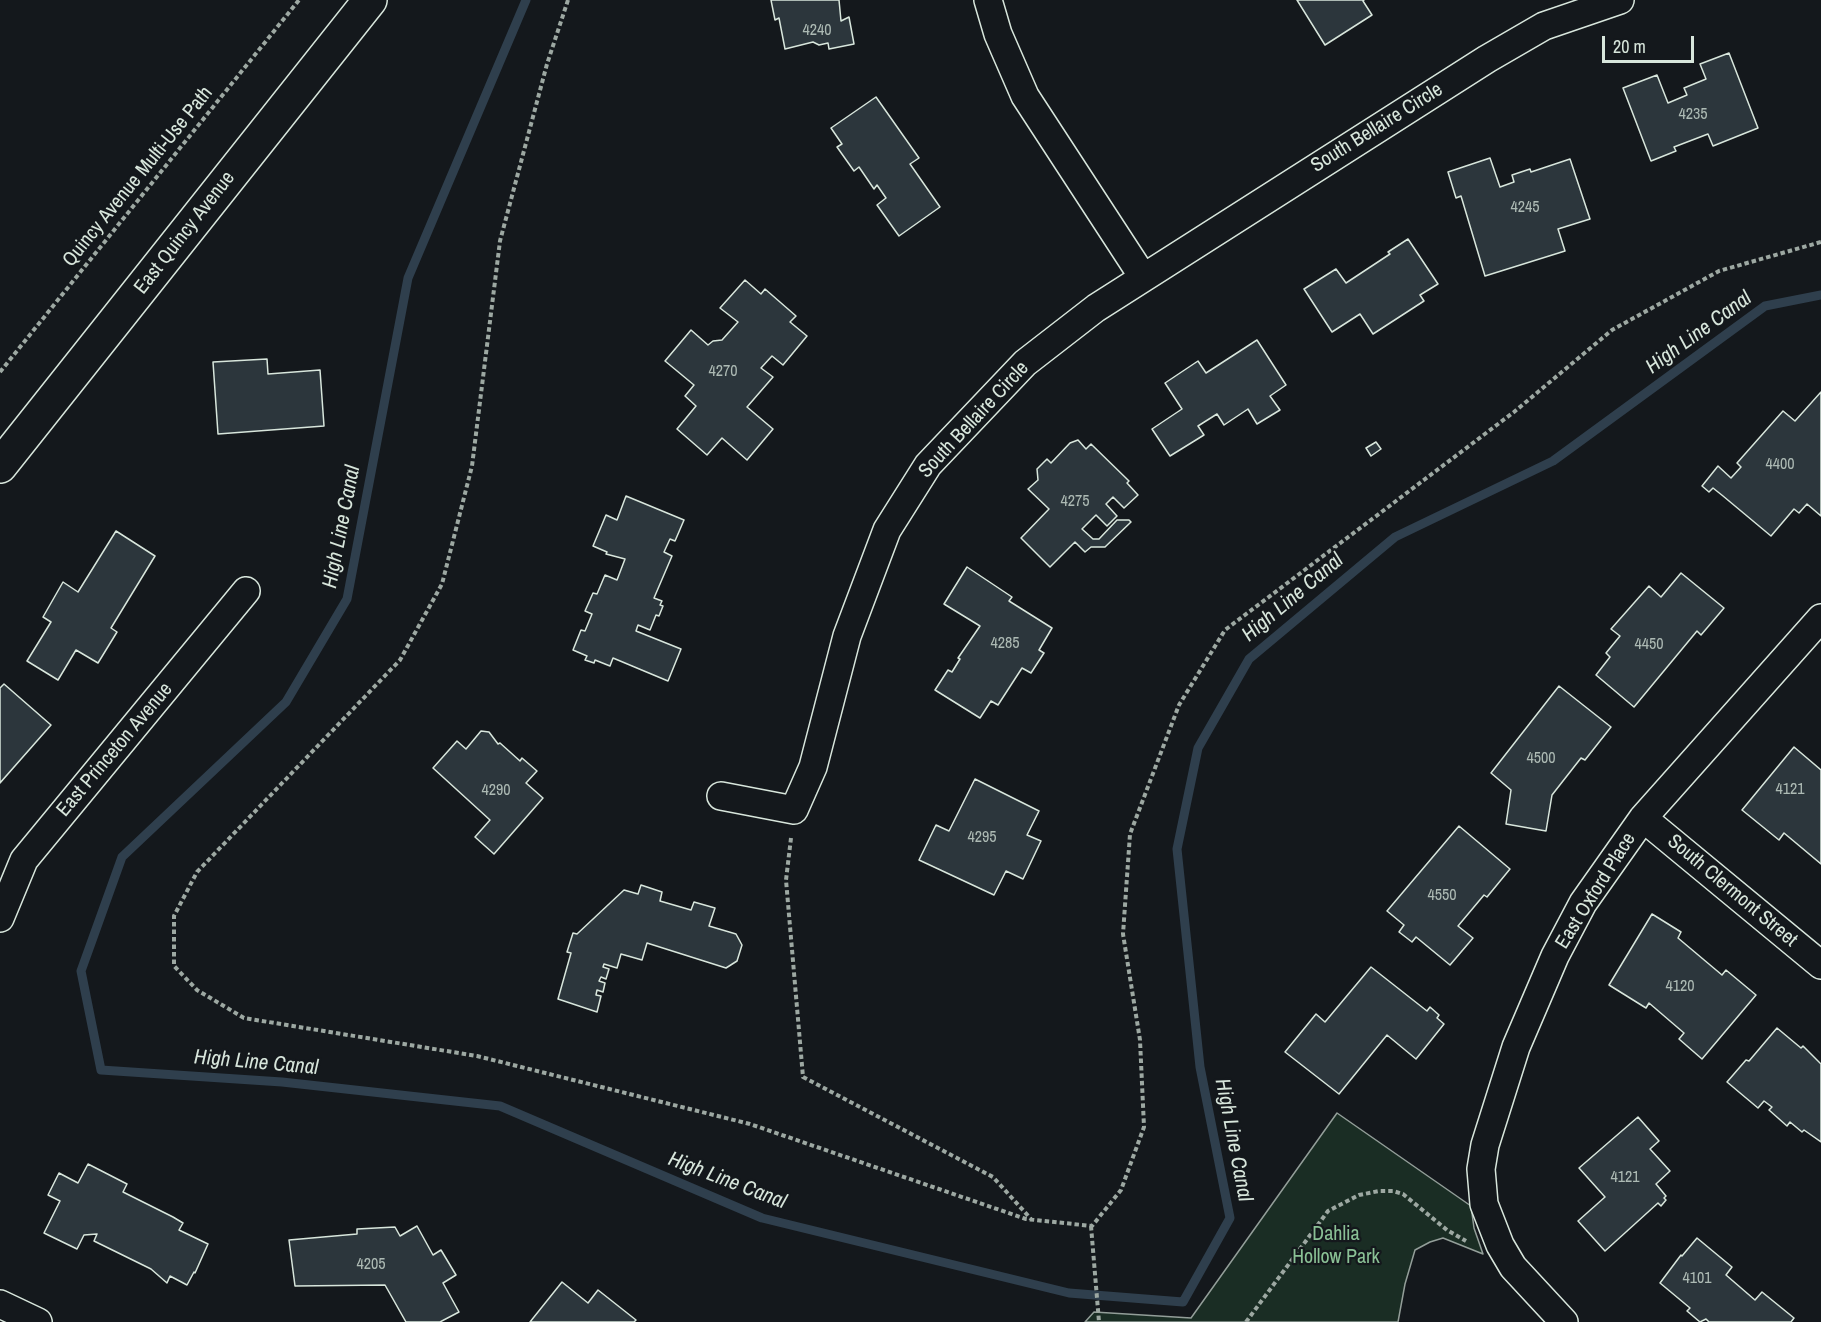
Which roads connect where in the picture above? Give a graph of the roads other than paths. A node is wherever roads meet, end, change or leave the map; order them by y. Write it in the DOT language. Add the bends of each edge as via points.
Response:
graph roads {
  1 [pos="370,0"];
  2 [pos="988,0"];
  3 [pos="1620,0"];
  4 [pos="1143,277"];
  5 [pos="0,466"];
  6 [pos="246,591"];
  7 [pos="1821,618"];
  8 [pos="721,796"];
  9 [pos="1643,818"];
  10 [pos="0,918"];
  11 [pos="1821,965"];
  12 [pos="0,1304"];
  13 [pos="38,1322"];
  14 [pos="1564,1322"];
  1 -- 5 [label="street, East Quincy Avenue"];
  2 -- 4 [label="street" via="1025,96"];
  3 -- 4 [label="street, South Bellaire Circle" via="1544,26 1487,58"];
  4 -- 8 [label="street, South Bellaire Circle" via="1024,363 928,465 887,530 847,636 813,767 794,810"];
  6 -- 10 [label="street, East Princeton Avenue" via="24,860"];
  7 -- 9 [label="street, East Oxford Place"];
  9 -- 11 [label="street, South Clermont Street"];
  9 -- 14 [label="street, East Oxford Place" via="1583,903 1555,956 1516,1047 1485,1145 1484,1204 1508,1260"];
  12 -- 13 [label="street"];
}
